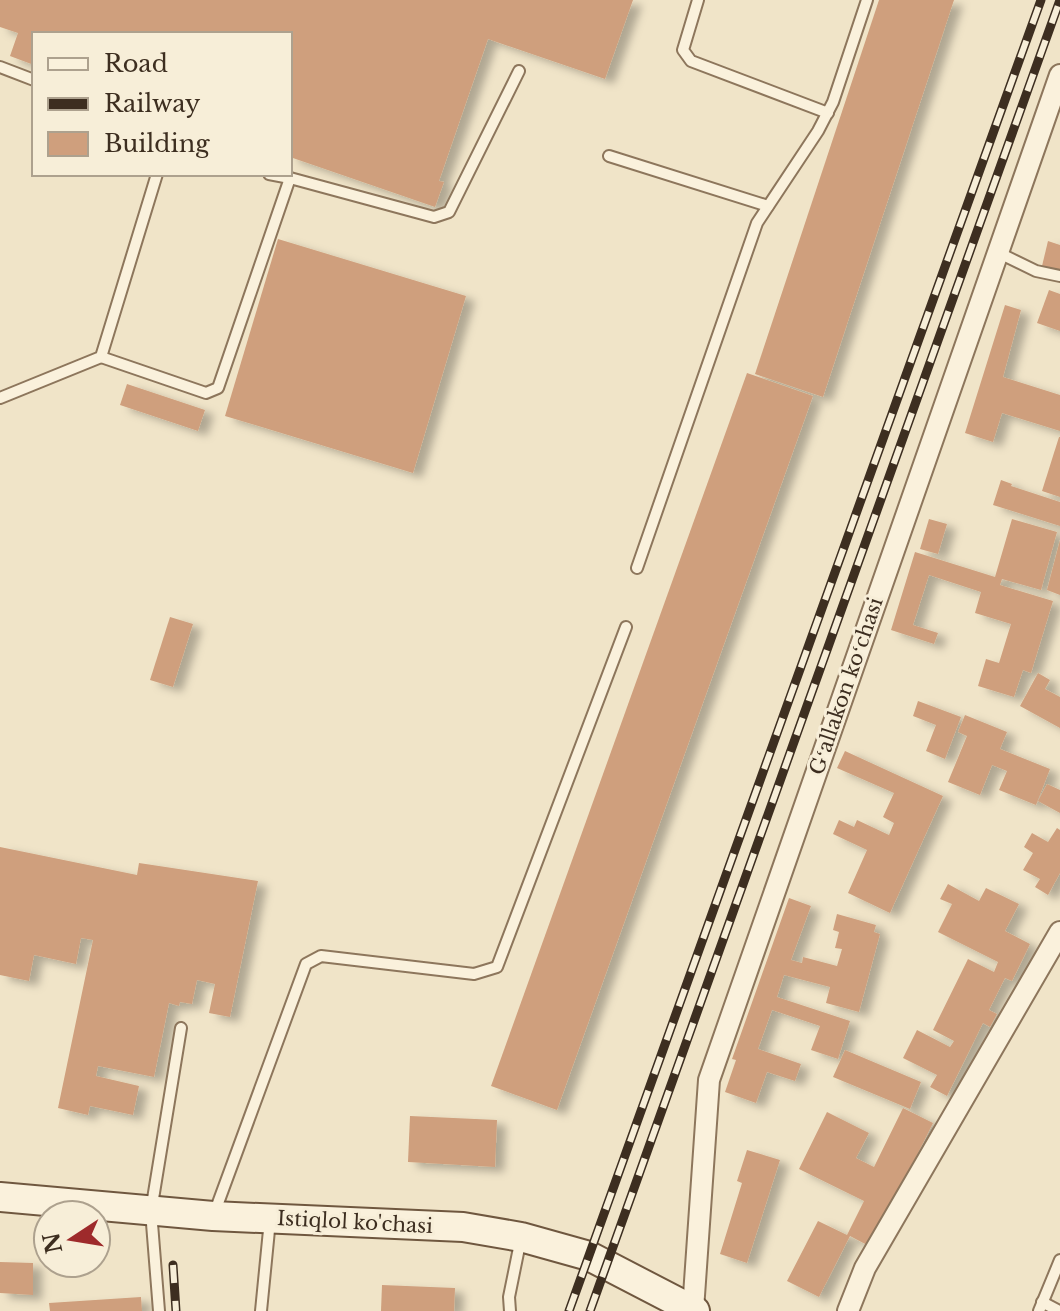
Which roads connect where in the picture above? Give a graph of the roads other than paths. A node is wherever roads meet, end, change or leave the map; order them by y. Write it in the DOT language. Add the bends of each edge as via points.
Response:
graph roads {
  1 [pos="698,0"];
  2 [pos="867,0"];
  3 [pos="0,67"];
  4 [pos="519,71"];
  5 [pos="1060,75"];
  6 [pos="32,79"];
  7 [pos="828,113"];
  8 [pos="609,156"];
  9 [pos="156,176"];
  10 [pos="280,176"];
  11 [pos="290,178"];
  12 [pos="768,206"];
  13 [pos="997,252"];
  14 [pos="1060,276"];
  15 [pos="101,357"];
  16 [pos="0,398"];
  17 [pos="637,568"];
  18 [pos="626,627"];
  19 [pos="1060,932"];
  20 [pos="181,1028"];
  21 [pos="0,1197"];
  22 [pos="151,1211"];
  23 [pos="213,1216"];
  24 [pos="271,1218"];
  25 [pos="521,1237"];
  26 [pos="1060,1260"];
  27 [pos="1040,1307"];
  28 [pos="694,1310"];
  29 [pos="159,1311"];
  30 [pos="261,1311"];
  31 [pos="510,1311"];
  32 [pos="848,1311"];
  33 [pos="1059,1311"];
  1 -- 7 [label="lane" via="683,50 691,61"];
  2 -- 7 [label="lane"];
  3 -- 6 [label="lane"];
  4 -- 11 [label="lane" via="449,212 434,217"];
  5 -- 13 [label="street, Gʻallakon koʻchasi"];
  7 -- 12 [label="lane"];
  8 -- 12 [label="lane"];
  9 -- 15 [label="lane"];
  10 -- 11 [label="lane"];
  11 -- 15 [label="lane" via="218,388 206,393"];
  12 -- 17 [label="lane" via="738,271"];
  13 -- 14 [label="lane"];
  13 -- 28 [label="street, Gʻallakon koʻchasi" via="709,1080"];
  15 -- 16 [label="lane"];
  18 -- 23 [label="lane" via="497,967 474,974 321,956 306,964"];
  19 -- 32 [label="street" via="865,1268"];
  20 -- 22 [label="lane"];
  21 -- 22 [label="main road, Istiqlol ko'chasi"];
  22 -- 23 [label="main road, Istiqlol ko'chasi"];
  22 -- 29 [label="lane"];
  23 -- 24 [label="main road, Istiqlol ko'chasi"];
  24 -- 25 [label="main road, Istiqlol ko'chasi" via="463,1227"];
  24 -- 30 [label="lane"];
  25 -- 28 [label="main road, Istiqlol ko'chasi" via="589,1256"];
  25 -- 31 [label="lane"];
  26 -- 27 [label="lane"];
  27 -- 33 [label="lane"];
}
